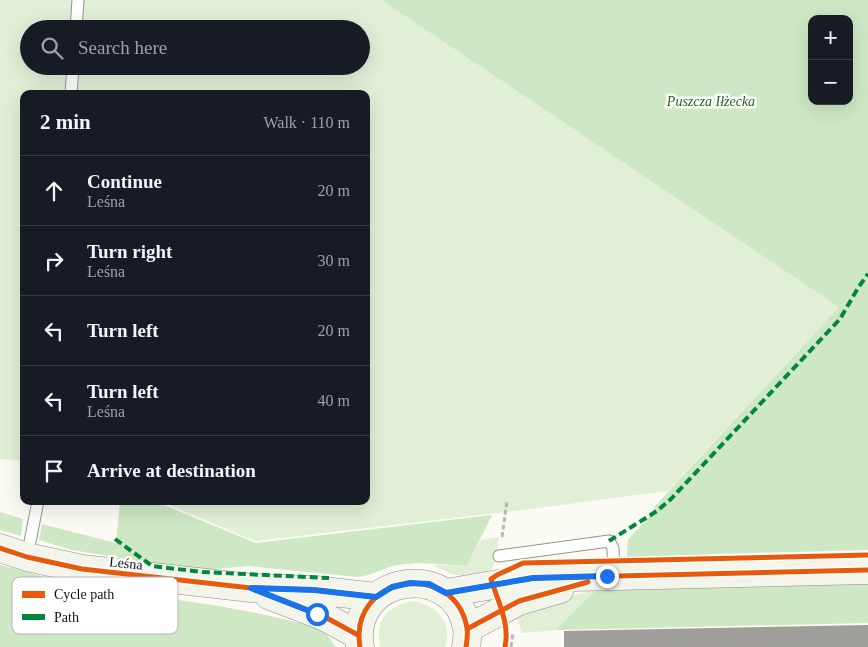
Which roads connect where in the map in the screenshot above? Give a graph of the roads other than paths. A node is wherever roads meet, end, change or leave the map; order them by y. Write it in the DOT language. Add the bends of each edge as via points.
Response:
graph roads {
  1 [pos="78,0"];
  2 [pos="77,20"];
  3 [pos="72,75"];
  4 [pos="71,90"];
  5 [pos="37,505"];
  6 [pos="0,548"];
  7 [pos="499,556"];
  8 [pos="28,557"];
  9 [pos="868,570"];
  10 [pos="610,576"];
  11 [pos="153,577"];
  12 [pos="178,580"];
  13 [pos="251,588"];
  14 [pos="446,593"];
  15 [pos="376,597"];
  16 [pos="467,638"];
  17 [pos="359,641"];
  1 -- 2 [label="lane"];
  3 -- 4 [label="lane"];
  5 -- 8 [label="lane"];
  6 -- 8 [label="street, Leśna"];
  7 -- 10 [label="lane" via="609,541 613,548"];
  8 -- 11 [label="street, Leśna" via="82,569"];
  9 -- 10 [label="street"];
  10 -- 14 [label="street" via="533,578"];
  10 -- 16 [label="street" via="519,600"];
  12 -- 13 [label="street, Leśna"];
  13 -- 15 [label="street, Leśna" via="314,590"];
  13 -- 17 [label="street, Leśna" via="325,617"];
  14 -- 15 [label="street" via="429,584 410,583 392,587"];
  14 -- 16 [label="street" via="463,615"];
  15 -- 17 [label="street" via="364,614"];
}
